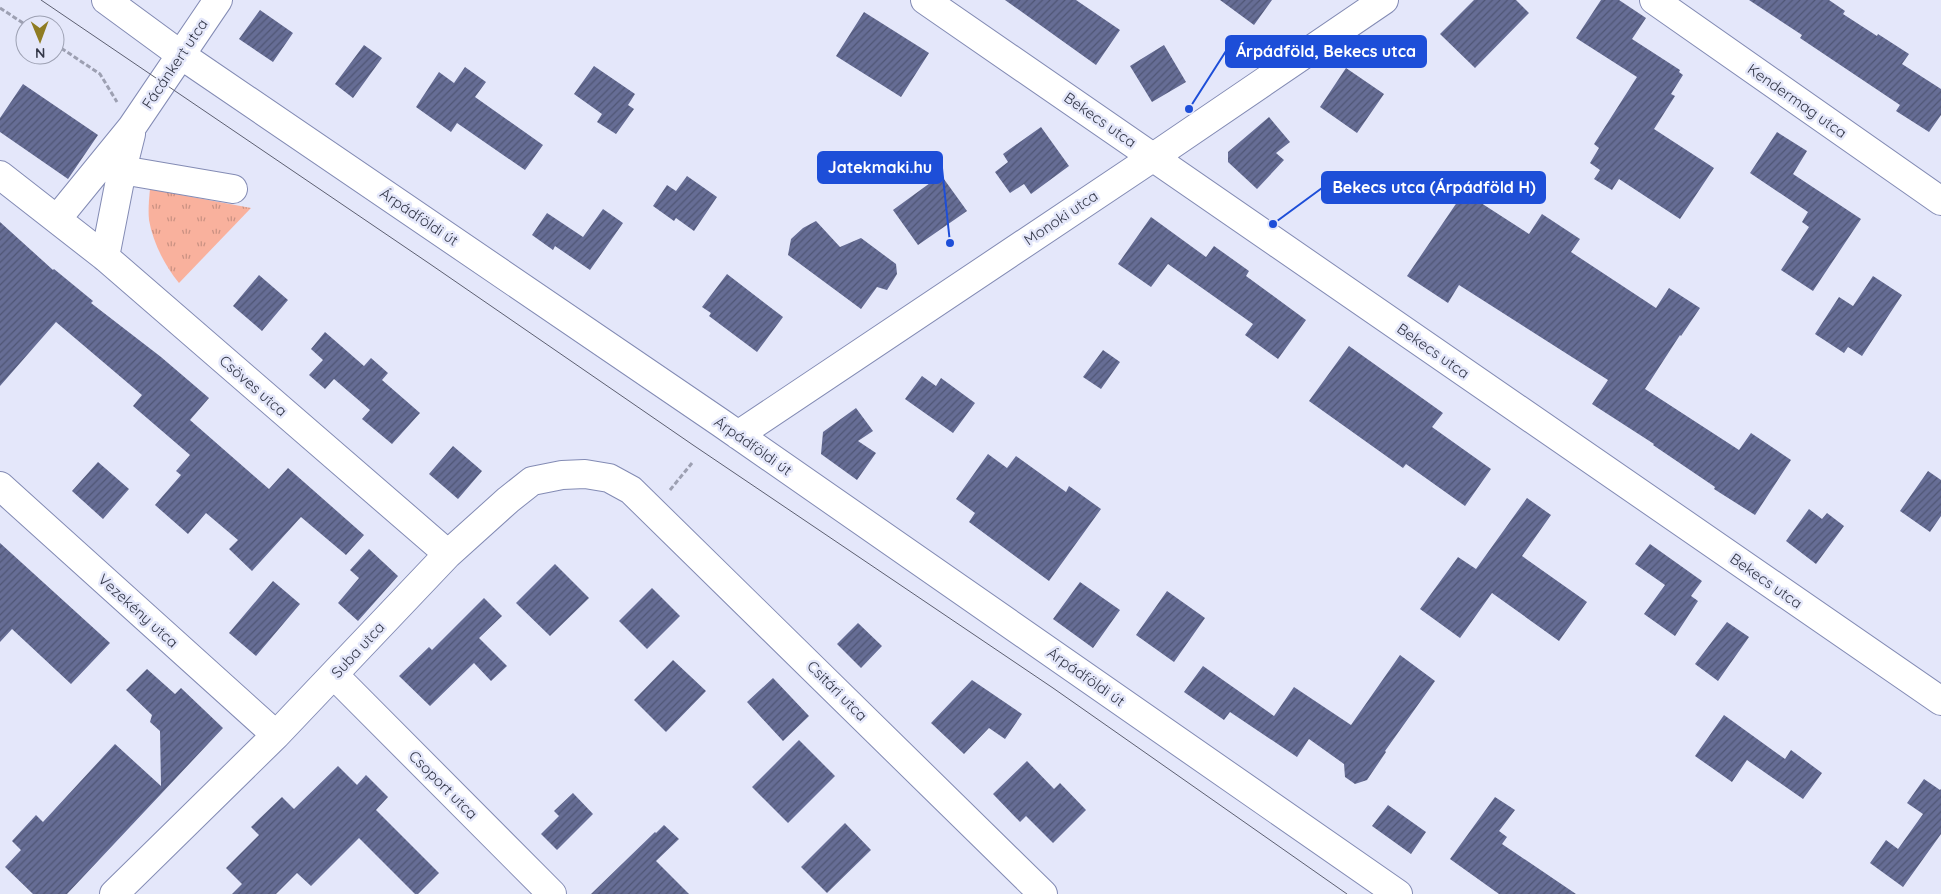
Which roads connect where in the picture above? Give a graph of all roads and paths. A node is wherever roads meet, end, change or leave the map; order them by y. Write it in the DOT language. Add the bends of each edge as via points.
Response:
graph roads {
  1 [pos="106,0"];
  2 [pos="218,0"];
  3 [pos="925,0"];
  4 [pos="1384,0"];
  5 [pos="1654,0"];
  6 [pos="0,8"];
  7 [pos="15,18"];
  8 [pos="65,51"];
  9 [pos="181,55"];
  10 [pos="132,127"];
  11 [pos="1152,158"];
  12 [pos="122,170"];
  13 [pos="0,175"];
  14 [pos="234,189"];
  15 [pos="1941,201"];
  16 [pos="57,219"];
  17 [pos="105,257"];
  18 [pos="738,435"];
  19 [pos="692,463"];
  20 [pos="0,486"];
  21 [pos="631,490"];
  22 [pos="652,511"];
  23 [pos="448,554"];
  24 [pos="334,675"];
  25 [pos="1941,701"];
  26 [pos="276,735"];
  27 [pos="114,894"];
  28 [pos="552,894"];
  29 [pos="1043,894"];
  30 [pos="1398,894"];
  1 -- 9 [label="street, Árpádföldi út"];
  2 -- 9 [label="street, Fácánkert utca"];
  3 -- 11 [label="street, Bekecs utca"];
  4 -- 11 [label="street, Monoki utca"];
  5 -- 15 [label="street, Kendermag utca"];
  6 -- 7 [label="path"];
  8 -- 10 [label="path" via="100,74"];
  9 -- 10 [label="street, Fácánkert utca"];
  9 -- 18 [label="street, Árpádföldi út"];
  10 -- 12 [label="street, Fácánkert utca"];
  10 -- 16 [label="street, Fácánkert utca"];
  11 -- 18 [label="street, Monoki utca"];
  11 -- 25 [label="street, Bekecs utca"];
  12 -- 14 [label="street"];
  12 -- 17 [label="street, Fácánkert utca"];
  13 -- 16 [label="street, Csöves utca"];
  16 -- 17 [label="street, Csöves utca"];
  17 -- 23 [label="street, Csöves utca"];
  18 -- 30 [label="street, Árpádföldi út"];
  19 -- 22 [label="path"];
  20 -- 26 [label="street, Vezekény utca"];
  21 -- 22 [label="street, Csitári utca"];
  21 -- 23 [label="street, Suba utca" via="609,478 585,474 532,481"];
  22 -- 29 [label="street, Csitári utca"];
  23 -- 24 [label="street, Suba utca"];
  24 -- 26 [label="street, Suba utca"];
  24 -- 28 [label="street, Csoport utca"];
  26 -- 27 [label="street, Suba utca"];
}
